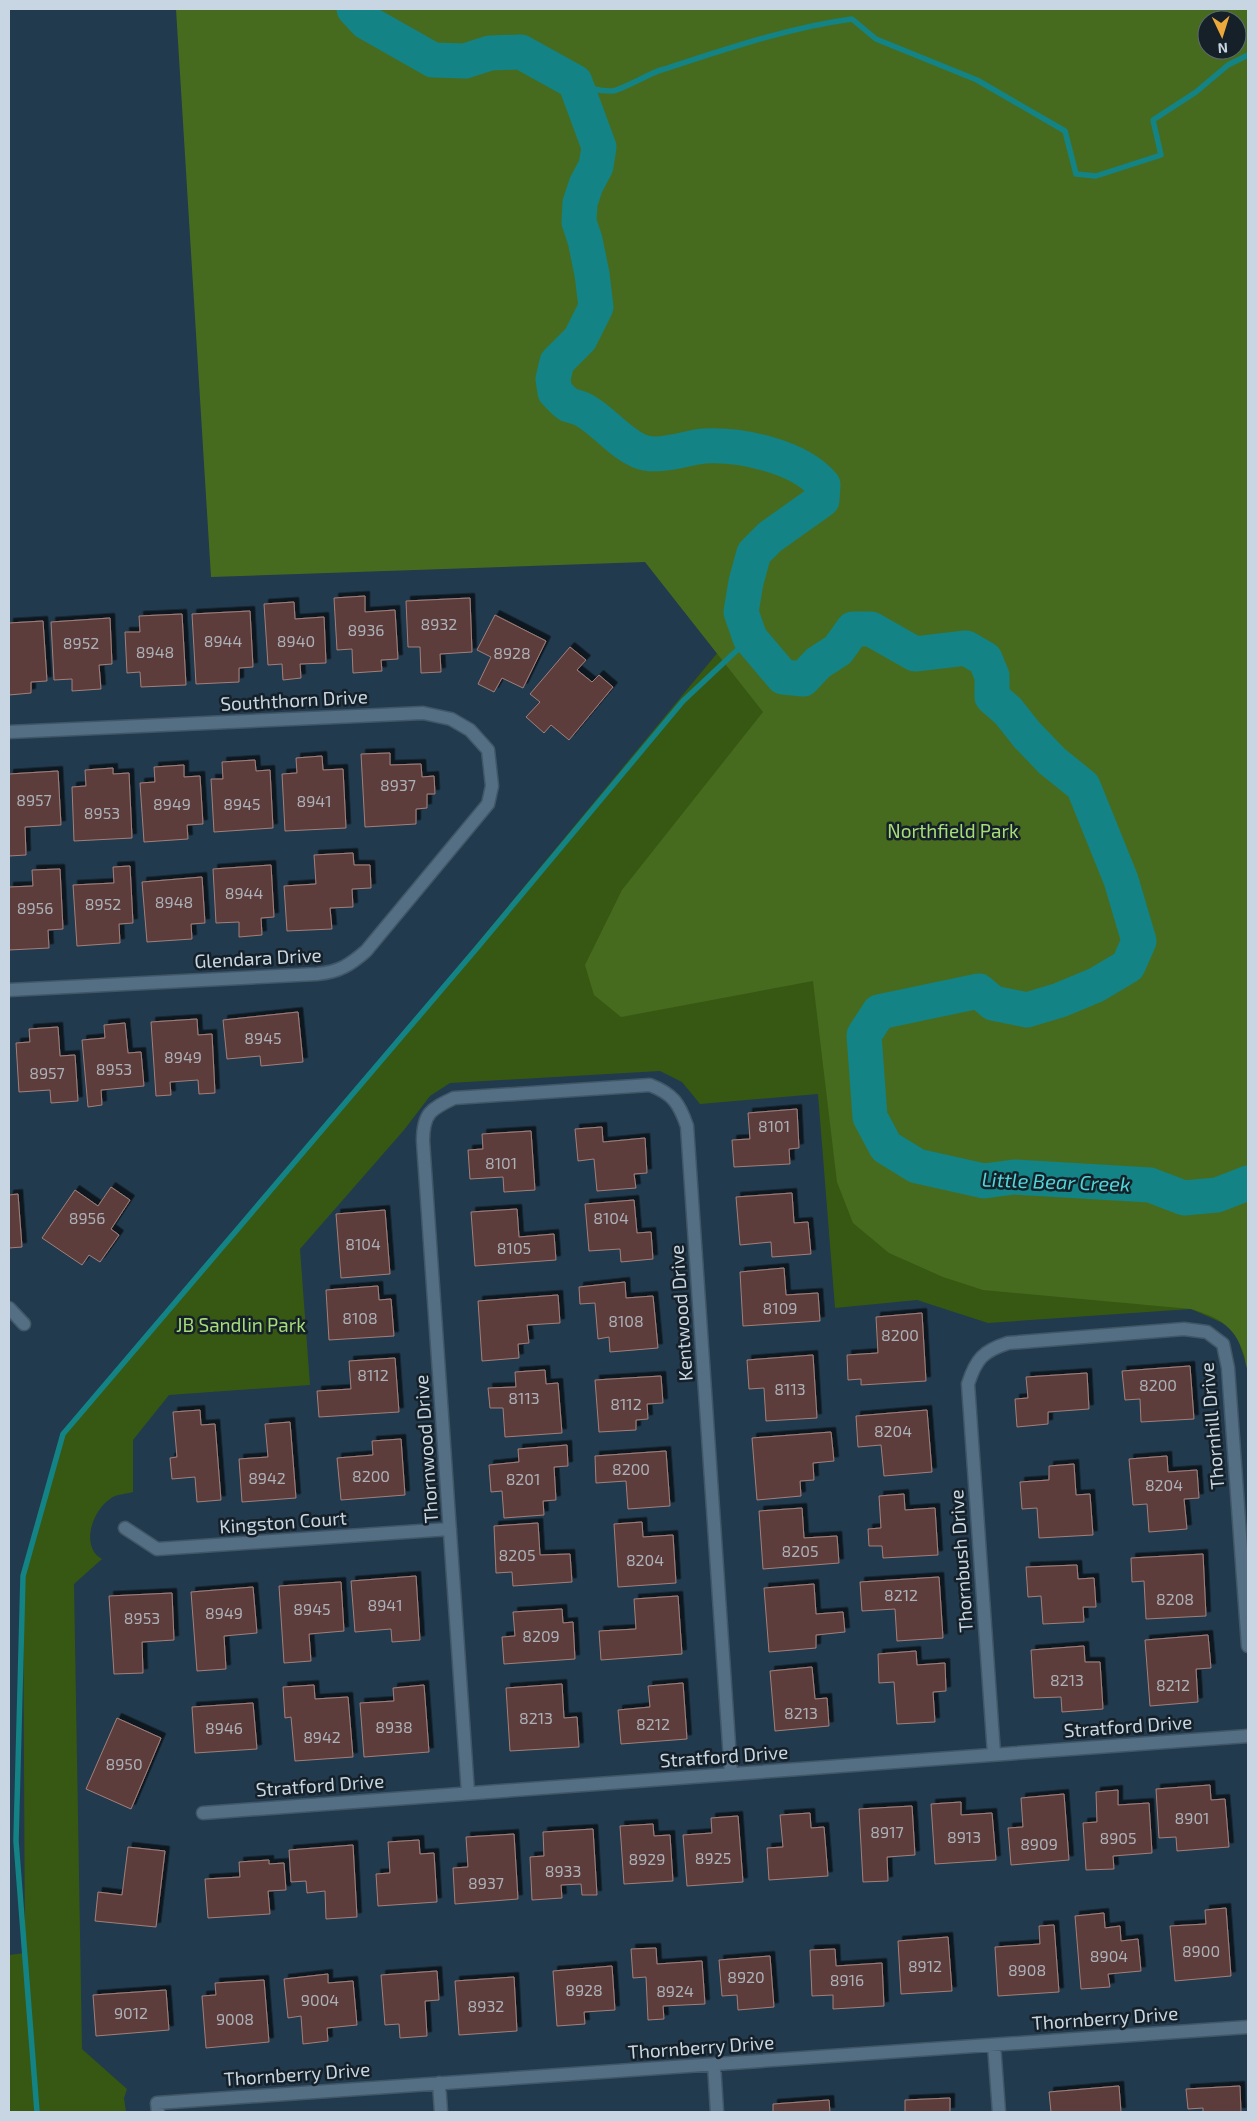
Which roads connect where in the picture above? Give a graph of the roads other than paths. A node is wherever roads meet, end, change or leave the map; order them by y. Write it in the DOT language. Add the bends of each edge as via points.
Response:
graph roads {
  1 [pos="9,732"];
  2 [pos="472,824"];
  3 [pos="9,990"];
  4 [pos="435,1107"];
  5 [pos="9,1308"];
  6 [pos="24,1324"];
  7 [pos="974,1365"];
  8 [pos="126,1528"];
  9 [pos="450,1529"];
  10 [pos="1248,1646"];
  11 [pos="1248,1736"];
  12 [pos="994,1754"];
  13 [pos="731,1774"];
  14 [pos="468,1793"];
  15 [pos="203,1813"];
  16 [pos="1248,2027"];
  17 [pos="994,2045"];
  18 [pos="714,2064"];
  19 [pos="438,2083"];
  20 [pos="157,2108"];
  21 [pos="440,2112"];
  22 [pos="718,2112"];
  23 [pos="999,2112"];
  1 -- 2 [label="street, Souththorn Drive" via="422,713 451,719 470,730 488,750 492,786 488,804"];
  2 -- 3 [label="street, Glendara Drive" via="366,951 348,967 332,973"];
  4 -- 9 [label="street, Thornwood Drive" via="423,1123 423,1141"];
  4 -- 13 [label="street, Kentwood Drive" via="454,1098 650,1085 666,1091 681,1106 688,1126"];
  5 -- 6 [label="street"];
  7 -- 10 [label="street, Thornhill Drive" via="989,1349 1008,1342 1184,1329 1207,1332 1222,1344 1228,1368"];
  7 -- 12 [label="street, Thornbush Drive" via="968,1384 968,1405"];
  8 -- 9 [label="street, Kingston Court" via="157,1549"];
  9 -- 14 [label="street, Thornwood Drive"];
  11 -- 12 [label="street, Stratford Drive"];
  12 -- 13 [label="street, Stratford Drive"];
  13 -- 14 [label="street, Stratford Drive"];
  14 -- 15 [label="street, Stratford Drive"];
  16 -- 17 [label="street, Thornberry Drive"];
  17 -- 18 [label="street, Thornberry Drive"];
  17 -- 23 [label="street"];
  18 -- 19 [label="street, Thornberry Drive"];
  18 -- 22 [label="street"];
  19 -- 20 [label="street, Thornberry Drive"];
  19 -- 21 [label="street"];
}
